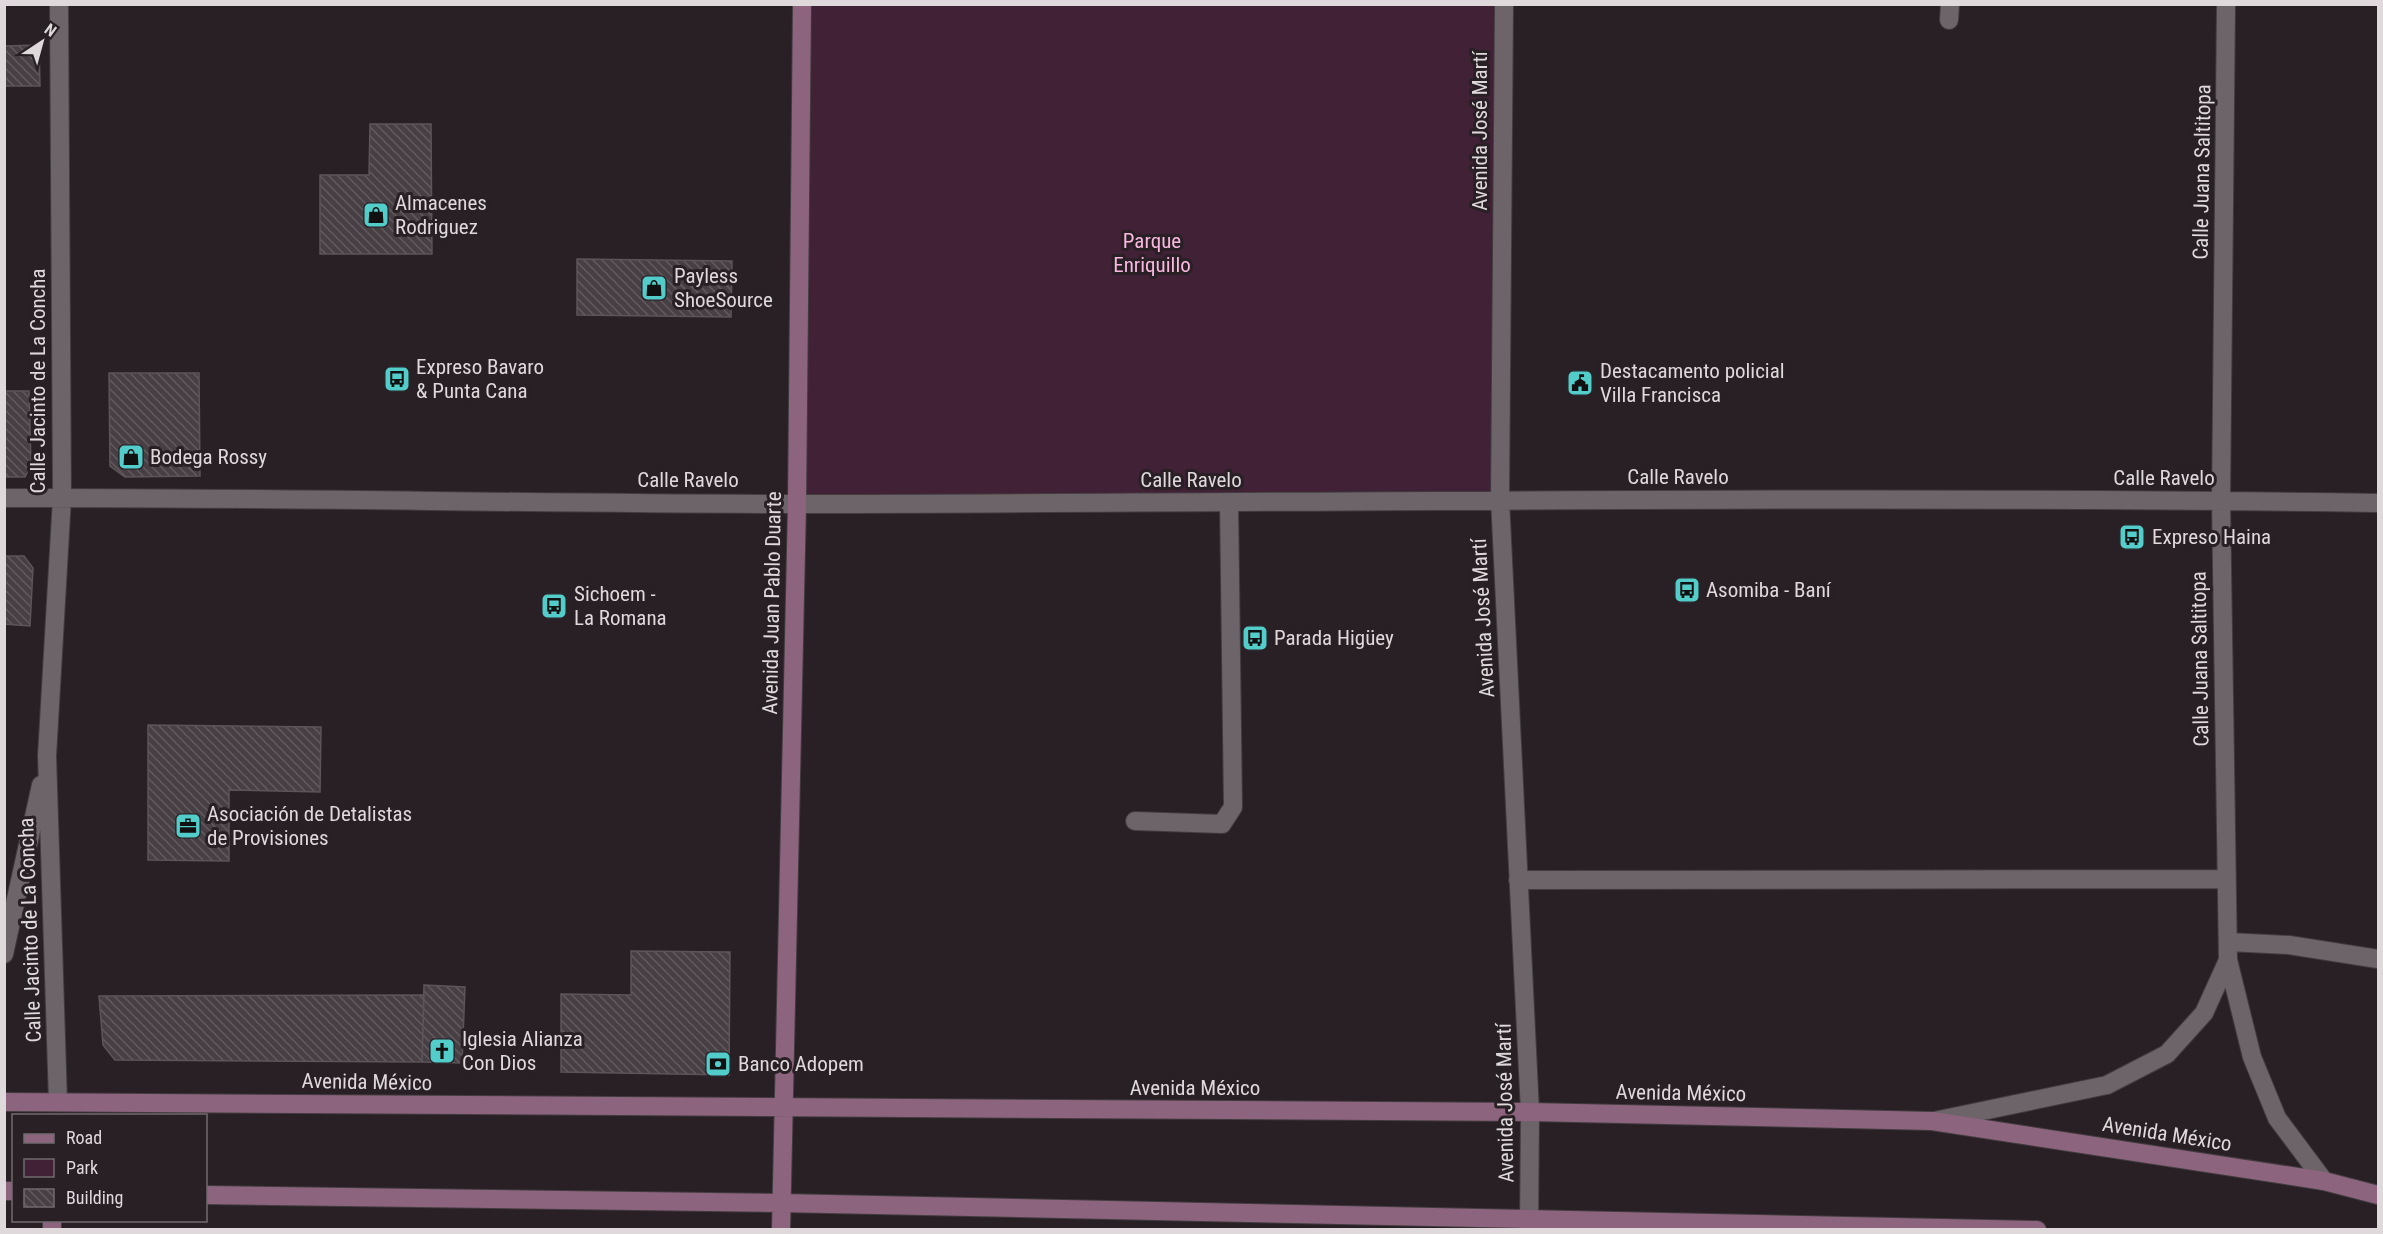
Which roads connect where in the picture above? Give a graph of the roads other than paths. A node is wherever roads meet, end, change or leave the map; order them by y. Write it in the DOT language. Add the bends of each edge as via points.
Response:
graph roads {
  1 [pos="59,4"];
  2 [pos="802,4"];
  3 [pos="1504,4"];
  4 [pos="2226,4"];
  5 [pos="4,498"];
  6 [pos="62,498"];
  7 [pos="1500,499"];
  8 [pos="2221,501"];
  9 [pos="1229,502"];
  10 [pos="2379,503"];
  11 [pos="797,504"];
  12 [pos="47,756"];
  13 [pos="1135,821"];
  14 [pos="2226,879"];
  15 [pos="1518,880"];
  16 [pos="2228,951"];
  17 [pos="4,954"];
  18 [pos="2379,959"];
  19 [pos="4,1102"];
  20 [pos="784,1108"];
  21 [pos="58,1109"];
  22 [pos="1530,1112"];
  23 [pos="1932,1121"];
  24 [pos="2324,1181"];
  25 [pos="207,1195"];
  26 [pos="2379,1195"];
  27 [pos="782,1203"];
  28 [pos="1529,1224"];
  29 [pos="781,1230"];
  30 [pos="2037,1230"];
  1 -- 6 [label="street, Calle Jacinto de La Concha"];
  2 -- 11 [label="main road, Avenida Juan Pablo Duarte"];
  3 -- 7 [label="street, Avenida José Martí"];
  4 -- 8 [label="street, Calle Juana Saltitopa"];
  5 -- 6 [label="street, Calle Ravelo"];
  6 -- 11 [label="street, Calle Ravelo"];
  6 -- 12 [label="street, Calle Jacinto de La Concha"];
  7 -- 8 [label="street, Calle Ravelo"];
  7 -- 9 [label="street, Calle Ravelo"];
  7 -- 15 [label="street, Avenida José Martí"];
  8 -- 10 [label="street, Calle Ravelo"];
  8 -- 14 [label="street, Calle Juana Saltitopa"];
  9 -- 11 [label="street, Calle Ravelo"];
  9 -- 13 [label="street" via="1233,807 1222,824"];
  11 -- 20 [label="main road, Avenida Juan Pablo Duarte"];
  12 -- 17 [label="street, Calle Jacinto de La Concha"];
  12 -- 21 [label="street, Calle Jacinto de La Concha"];
  14 -- 15 [label="street"];
  14 -- 16 [label="street, Calle Juana Saltitopa"];
  15 -- 22 [label="street, Avenida José Martí"];
  16 -- 18 [label="street" via="2289,945"];
  16 -- 23 [label="street" via="2204,1013 2167,1054 2107,1085"];
  16 -- 24 [label="street, Calle Juana Saltitopa" via="2252,1058 2277,1118"];
  19 -- 21 [label="main road, Avenida México"];
  20 -- 21 [label="main road, Avenida México"];
  20 -- 22 [label="main road, Avenida México"];
  20 -- 27 [label="main road, Avenida Juan Pablo Duarte"];
  22 -- 23 [label="main road, Avenida México"];
  22 -- 28 [label="street, Avenida José Martí"];
  23 -- 24 [label="main road, Avenida México"];
  24 -- 26 [label="main road, Avenida México"];
  25 -- 27 [label="main road"];
  27 -- 28 [label="main road"];
  27 -- 29 [label="main road, Avenida Juan Pablo Duarte"];
  28 -- 30 [label="main road"];
}
